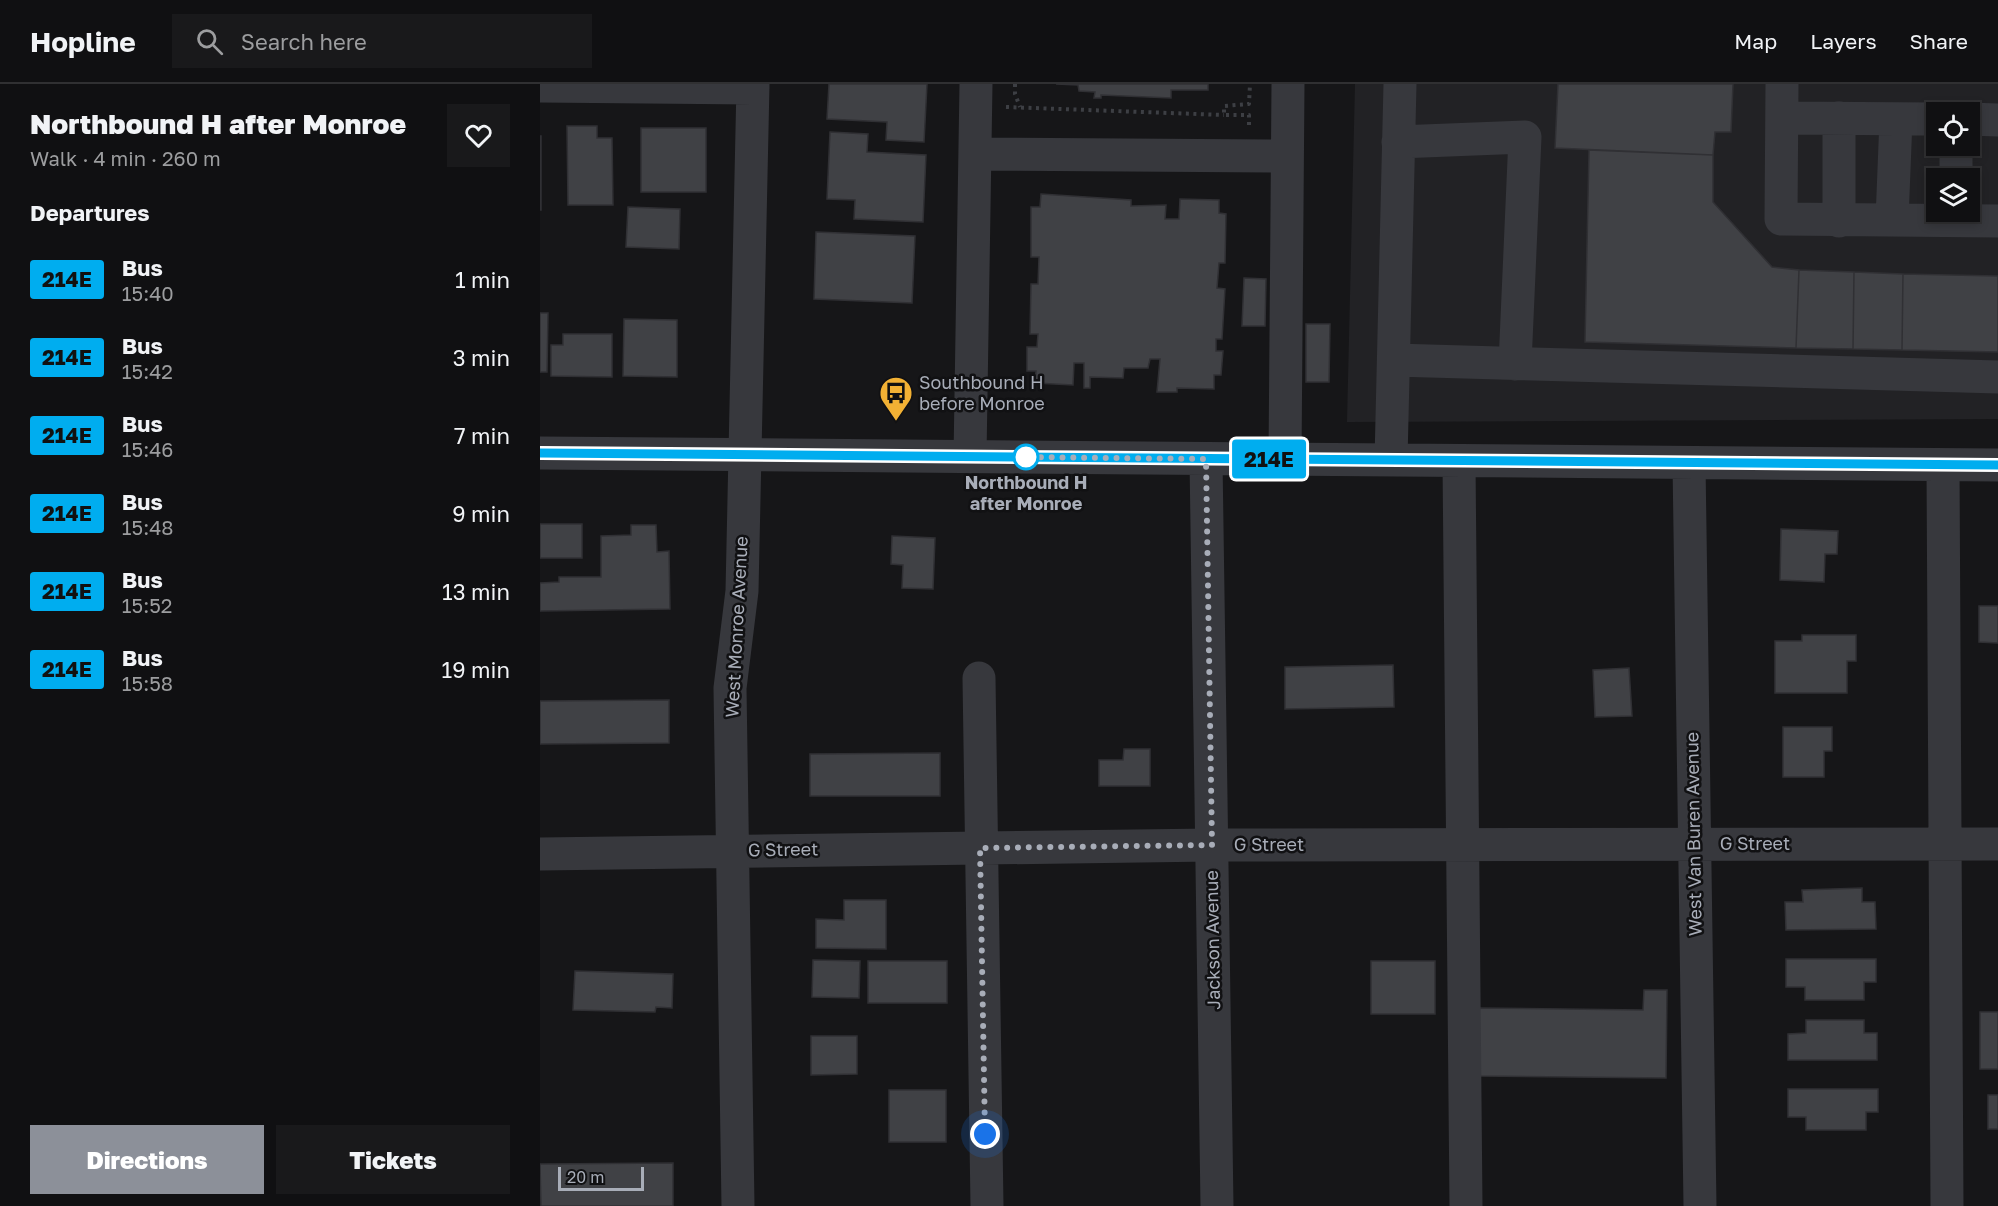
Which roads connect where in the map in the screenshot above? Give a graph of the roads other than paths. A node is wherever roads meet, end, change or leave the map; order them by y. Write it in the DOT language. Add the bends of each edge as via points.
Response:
graph roads {
  1 [pos="1288,84"];
  2 [pos="1400,84"];
  3 [pos="1782,84"];
  4 [pos="540,86"];
  5 [pos="753,86"];
  6 [pos="976,99"];
  7 [pos="1782,118"];
  8 [pos="1839,118"];
  9 [pos="1896,118"];
  10 [pos="1926,119"];
  11 [pos="1980,119"];
  12 [pos="1998,120"];
  13 [pos="1398,142"];
  14 [pos="975,154"];
  15 [pos="1287,156"];
  16 [pos="1926,218"];
  17 [pos="1980,219"];
  18 [pos="1892,220"];
  19 [pos="1839,221"];
  20 [pos="1998,221"];
  21 [pos="1394,360"];
  22 [pos="1515,364"];
  23 [pos="1998,377"];
  24 [pos="540,453"];
  25 [pos="743,455"];
  26 [pos="970,457"];
  27 [pos="1206,459"];
  28 [pos="1285,459"];
  29 [pos="1391,460"];
  30 [pos="1459,461"];
  31 [pos="1689,463"];
  32 [pos="1943,465"];
  33 [pos="1998,465"];
  34 [pos="979,678"];
  35 [pos="1694,844"];
  36 [pos="1944,844"];
  37 [pos="1998,844"];
  38 [pos="1212,845"];
  39 [pos="1463,845"];
  40 [pos="980,848"];
  41 [pos="733,851"];
  42 [pos="540,854"];
  43 [pos="738,1206"];
  44 [pos="987,1206"];
  45 [pos="1217,1206"];
  46 [pos="1466,1206"];
  47 [pos="1700,1206"];
  48 [pos="1947,1206"];
  1 -- 15 [label="street"];
  2 -- 13 [label="street"];
  3 -- 7 [label="street"];
  4 -- 5 [label="street"];
  5 -- 25 [label="street, West Monroe Avenue"];
  6 -- 14 [label="street"];
  7 -- 8 [label="street"];
  7 -- 19 [label="street" via="1780,219"];
  8 -- 9 [label="street"];
  8 -- 19 [label="street"];
  9 -- 10 [label="street"];
  9 -- 18 [label="street"];
  11 -- 12 [label="street"];
  13 -- 21 [label="street"];
  13 -- 22 [label="street" via="1525,137"];
  14 -- 15 [label="street"];
  14 -- 26 [label="street"];
  15 -- 28 [label="street"];
  16 -- 18 [label="street"];
  17 -- 20 [label="street"];
  18 -- 19 [label="street"];
  21 -- 22 [label="street"];
  21 -- 29 [label="street"];
  22 -- 23 [label="street"];
  24 -- 25 [label="street"];
  25 -- 26 [label="street"];
  25 -- 41 [label="street, West Monroe Avenue" via="742,591 730,688"];
  26 -- 27 [label="street"];
  27 -- 28 [label="street"];
  27 -- 38 [label="street, Jackson Avenue"];
  28 -- 29 [label="street"];
  29 -- 30 [label="street"];
  30 -- 31 [label="street"];
  30 -- 39 [label="street"];
  31 -- 32 [label="street"];
  31 -- 35 [label="street, West Van Buren Avenue"];
  32 -- 33 [label="street"];
  32 -- 36 [label="street"];
  34 -- 40 [label="street"];
  35 -- 36 [label="street, G Street"];
  35 -- 39 [label="street, G Street"];
  35 -- 47 [label="street, West Van Buren Avenue"];
  36 -- 37 [label="street, G Street"];
  36 -- 48 [label="street"];
  38 -- 39 [label="street, G Street"];
  38 -- 40 [label="street, G Street"];
  38 -- 45 [label="street, Jackson Avenue"];
  39 -- 46 [label="street"];
  40 -- 41 [label="street, G Street"];
  40 -- 44 [label="street"];
  41 -- 42 [label="street, G Street"];
  41 -- 43 [label="street, West Monroe Avenue"];
}
